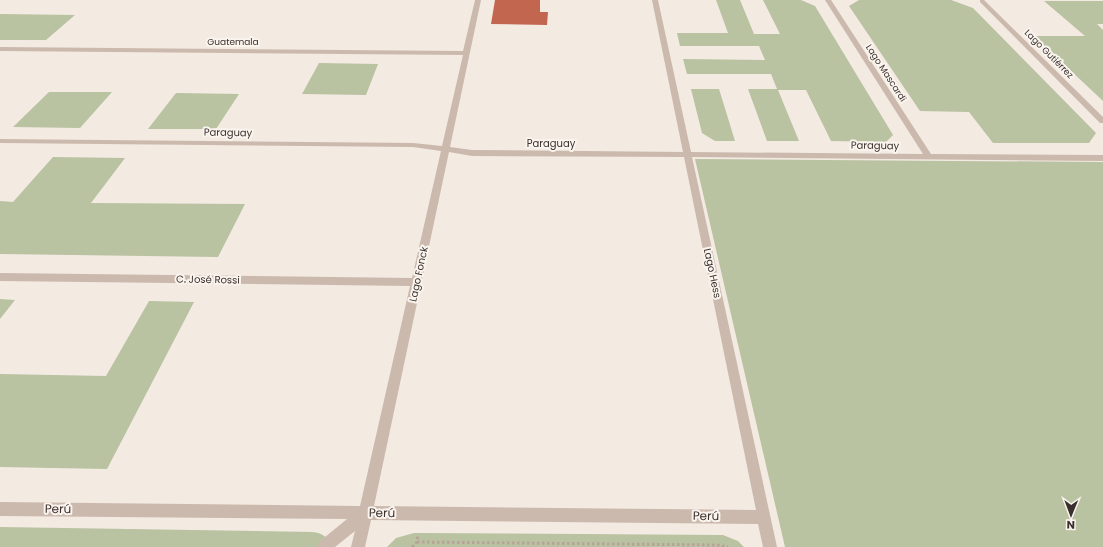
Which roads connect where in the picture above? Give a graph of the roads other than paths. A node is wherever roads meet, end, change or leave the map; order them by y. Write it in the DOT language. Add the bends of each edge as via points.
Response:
graph roads {
  1 [pos="478,0"];
  2 [pos="655,0"];
  3 [pos="828,0"];
  4 [pos="982,1"];
  5 [pos="0,49"];
  6 [pos="467,53"];
  7 [pos="1103,120"];
  8 [pos="0,140"];
  9 [pos="446,149"];
  10 [pos="688,155"];
  11 [pos="929,157"];
  12 [pos="1103,158"];
  13 [pos="0,277"];
  14 [pos="417,282"];
  15 [pos="0,509"];
  16 [pos="366,513"];
  17 [pos="764,517"];
  18 [pos="324,547"];
  19 [pos="358,547"];
  20 [pos="770,547"];
  1 -- 6 [label="street, Lago Fonck"];
  2 -- 10 [label="street, Lago Hess"];
  3 -- 11 [label="street, Lago Mascardi"];
  4 -- 7 [label="street, Lago Gutiérrez"];
  5 -- 6 [label="street, Guatemala"];
  6 -- 9 [label="street, Lago Fonck"];
  8 -- 9 [label="street, Paraguay" via="413,145"];
  9 -- 10 [label="street, Paraguay" via="472,153"];
  9 -- 14 [label="street, Lago Fonck"];
  10 -- 11 [label="street, Paraguay"];
  10 -- 17 [label="street, Lago Hess"];
  11 -- 12 [label="street, Paraguay"];
  13 -- 14 [label="street, C. José Rossi"];
  14 -- 16 [label="street, Lago Fonck"];
  15 -- 16 [label="street, Perú"];
  16 -- 17 [label="street, Perú"];
  16 -- 18 [label="street"];
  16 -- 19 [label="street, Lago Fonck"];
  17 -- 20 [label="street, Lago Hess"];
}
